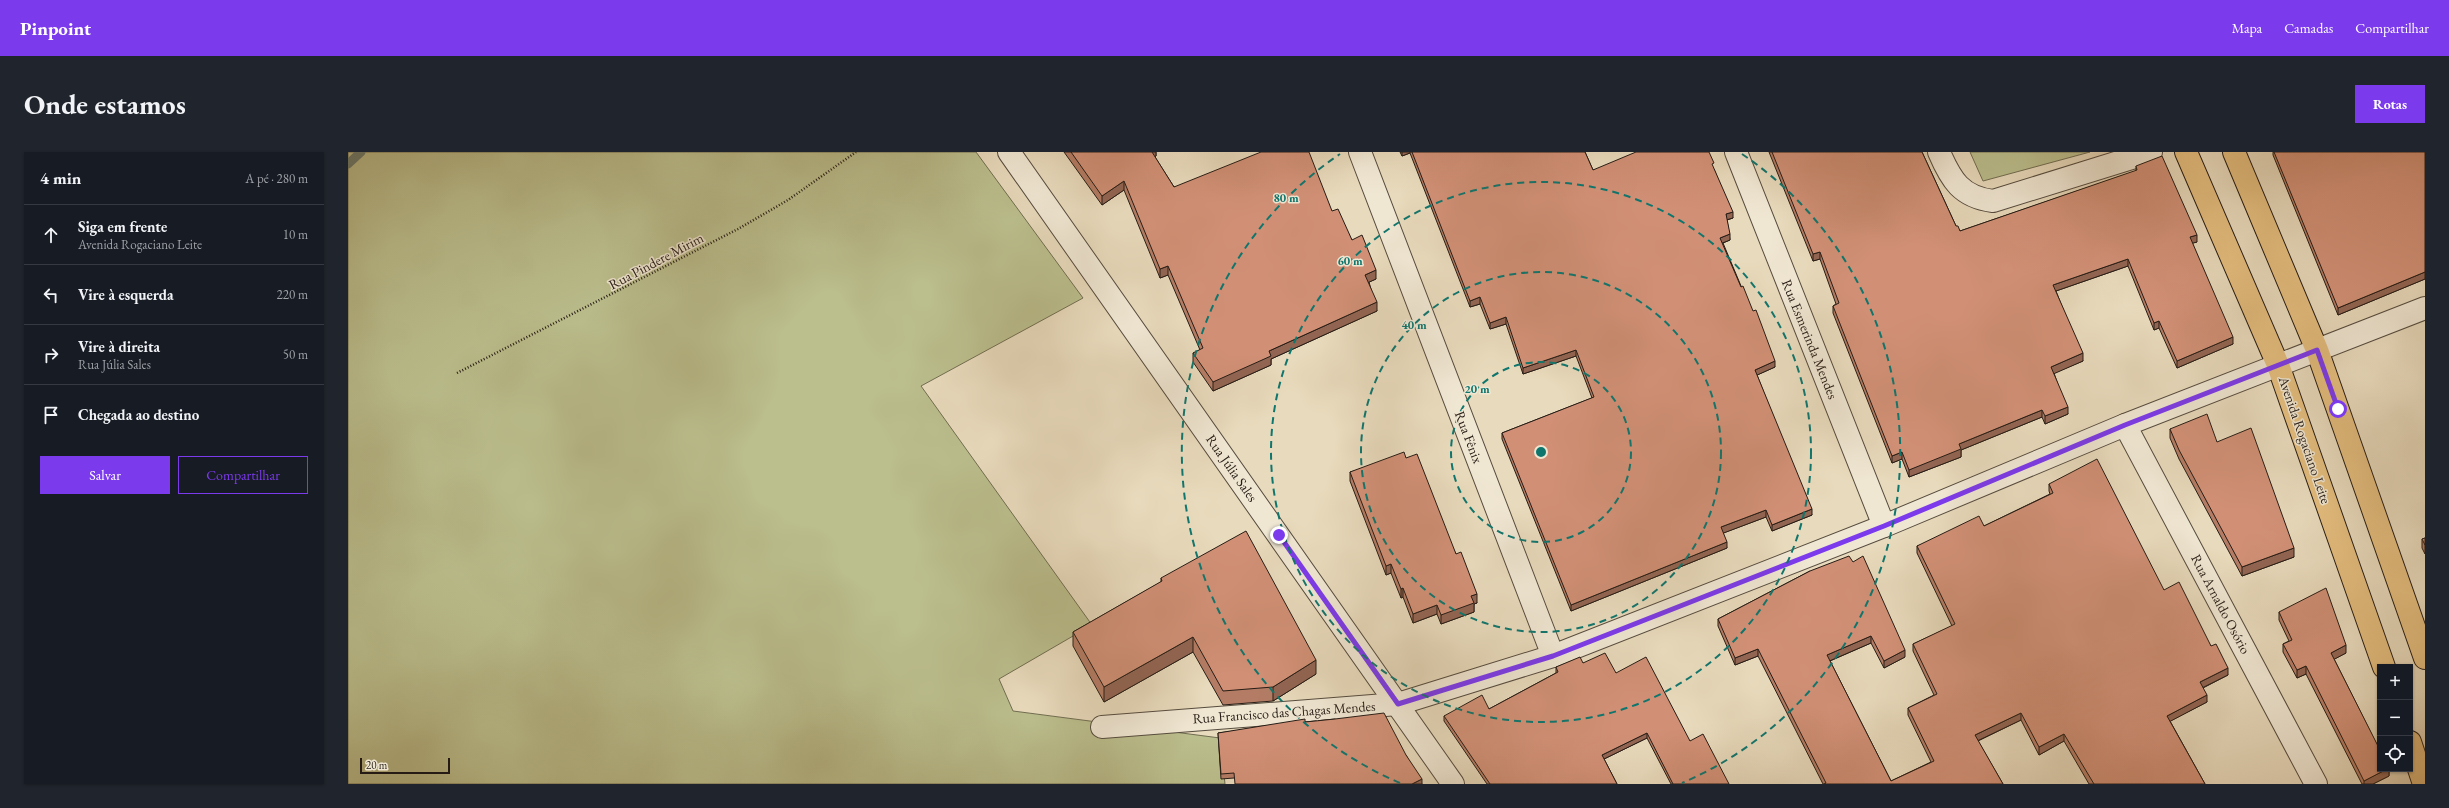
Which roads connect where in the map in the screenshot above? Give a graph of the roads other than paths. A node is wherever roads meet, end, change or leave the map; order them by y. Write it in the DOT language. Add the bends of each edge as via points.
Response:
graph roads {
  1 [pos="1009,152"];
  2 [pos="1360,152"];
  3 [pos="1736,152"];
  4 [pos="1939,152"];
  5 [pos="2151,152"];
  6 [pos="2186,152"];
  7 [pos="2238,153"];
  8 [pos="2425,308"];
  9 [pos="2317,350"];
  10 [pos="2278,365"];
  11 [pos="2125,425"];
  12 [pos="1884,526"];
  13 [pos="1553,656"];
  14 [pos="2425,658"];
  15 [pos="2383,664"];
  16 [pos="1398,704"];
  17 [pos="1102,726"];
  18 [pos="2413,751"];
  19 [pos="1453,784"];
  20 [pos="2316,784"];
  21 [pos="2424,784"];
  1 -- 16 [label="street, Rua Júlia Sales"];
  2 -- 13 [label="street, Rua Fênix"];
  3 -- 12 [label="street, Rua Esmerinda Mendes"];
  4 -- 5 [label="street" via="1954,183 1978,200 1993,202"];
  6 -- 10 [label="main road, Avenida Rogaciano Leite"];
  7 -- 9 [label="main road"];
  8 -- 9 [label="street, Rua Francisco das Chagas Mendes"];
  9 -- 10 [label="street, Rua Francisco das Chagas Mendes"];
  9 -- 14 [label="main road"];
  10 -- 11 [label="street, Rua Francisco das Chagas Mendes"];
  10 -- 15 [label="main road, Avenida Rogaciano Leite"];
  11 -- 12 [label="street, Rua Francisco das Chagas Mendes"];
  11 -- 20 [label="street, Rua Arnaldo Osório"];
  12 -- 13 [label="street, Rua Francisco das Chagas Mendes"];
  13 -- 16 [label="street, Rua Francisco das Chagas Mendes"];
  16 -- 17 [label="street, Rua Francisco das Chagas Mendes"];
  16 -- 19 [label="street, Rua Júlia Sales"];
  18 -- 21 [label="main road"];
}
